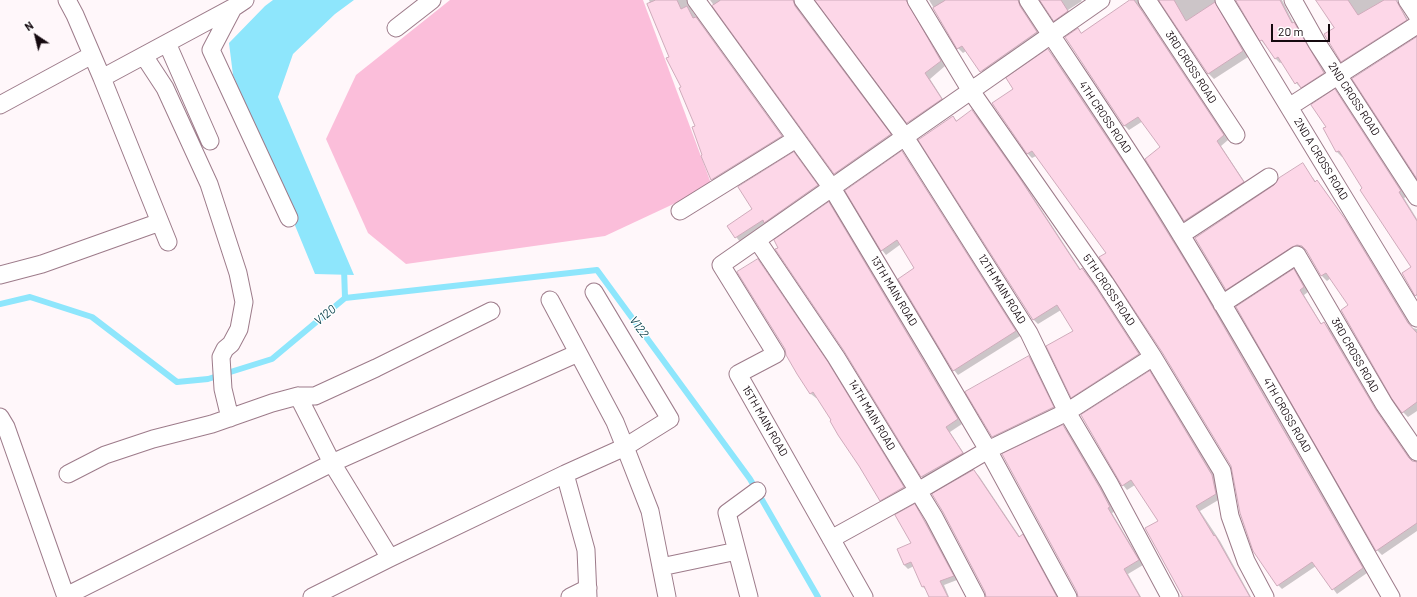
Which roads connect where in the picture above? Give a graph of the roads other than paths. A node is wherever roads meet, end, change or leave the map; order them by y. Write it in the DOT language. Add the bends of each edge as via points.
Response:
graph roads {
  1 [pos="67,0"];
  2 [pos="432,0"];
  3 [pos="696,0"];
  4 [pos="803,0"];
  5 [pos="916,0"];
  6 [pos="1028,0"];
  7 [pos="1101,0"];
  8 [pos="1146,0"];
  9 [pos="1224,0"];
  10 [pos="1293,0"];
  11 [pos="1407,0"];
  12 [pos="240,3"];
  13 [pos="1417,15"];
  14 [pos="1417,24"];
  15 [pos="396,28"];
  16 [pos="1051,35"];
  17 [pos="168,43"];
  18 [pos="92,55"];
  19 [pos="144,56"];
  20 [pos="1339,75"];
  21 [pos="102,78"];
  22 [pos="971,91"];
  23 [pos="0,105"];
  24 [pos="1289,107"];
  25 [pos="1236,135"];
  26 [pos="905,137"];
  27 [pos="796,140"];
  28 [pos="210,141"];
  29 [pos="1270,177"];
  30 [pos="832,188"];
  31 [pos="1417,197"];
  32 [pos="680,211"];
  33 [pos="289,218"];
  34 [pos="160,222"];
  35 [pos="1181,235"];
  36 [pos="757,240"];
  37 [pos="168,242"];
  38 [pos="0,275"];
  39 [pos="594,292"];
  40 [pos="550,300"];
  41 [pos="1222,304"];
  42 [pos="491,311"];
  43 [pos="1417,318"];
  44 [pos="578,353"];
  45 [pos="1153,356"];
  46 [pos="298,396"];
  47 [pos="1067,412"];
  48 [pos="0,417"];
  49 [pos="230,418"];
  50 [pos="625,447"];
  51 [pos="988,450"];
  52 [pos="1417,452"];
  53 [pos="332,463"];
  54 [pos="68,474"];
  55 [pos="565,474"];
  56 [pos="757,491"];
  57 [pos="918,491"];
  58 [pos="831,539"];
  59 [pos="737,551"];
  60 [pos="390,558"];
  61 [pos="661,567"];
  62 [pos="588,593"];
  63 [pos="66,597"];
  64 [pos="312,597"];
  65 [pos="570,597"];
  66 [pos="667,597"];
  67 [pos="749,597"];
  68 [pos="864,597"];
  69 [pos="976,597"];
  70 [pos="1068,597"];
  71 [pos="1170,597"];
  72 [pos="1265,597"];
  73 [pos="1391,597"];
  1 -- 18 [label="street"];
  2 -- 15 [label="street"];
  3 -- 27 [label="street, 13TH MAIN ROAD"];
  4 -- 26 [label="street, 12TH MAIN ROAD"];
  5 -- 22 [label="street, 5TH CROSS ROAD"];
  6 -- 16 [label="street, 4TH CROSS ROAD"];
  7 -- 16 [label="street"];
  8 -- 25 [label="street, 3RD CROSS ROAD"];
  9 -- 24 [label="street, 2ND A CROSS ROAD"];
  10 -- 20 [label="street, 2ND CROSS ROAD" via="1317,43"];
  11 -- 13 [label="street"];
  12 -- 17 [label="street"];
  12 -- 33 [label="street" via="232,8 211,50"];
  14 -- 20 [label="street"];
  16 -- 22 [label="street"];
  16 -- 35 [label="street, 4TH CROSS ROAD"];
  17 -- 19 [label="street"];
  17 -- 28 [label="street"];
  18 -- 21 [label="street"];
  18 -- 23 [label="street"];
  19 -- 21 [label="street"];
  19 -- 49 [label="street" via="165,88 209,184 238,273 244,302 239,329 222,357 223,389"];
  20 -- 24 [label="street"];
  20 -- 31 [label="street, 2ND CROSS ROAD"];
  21 -- 34 [label="street"];
  22 -- 26 [label="street"];
  22 -- 45 [label="street, 5TH CROSS ROAD"];
  24 -- 43 [label="street, 2ND A CROSS ROAD"];
  26 -- 30 [label="street"];
  26 -- 47 [label="street, 12TH MAIN ROAD" via="1029,333"];
  27 -- 30 [label="street, 13TH MAIN ROAD"];
  27 -- 32 [label="street"];
  29 -- 35 [label="street"];
  30 -- 36 [label="street"];
  30 -- 51 [label="street, 13TH MAIN ROAD"];
  34 -- 37 [label="street"];
  34 -- 38 [label="street" via="42,264"];
  35 -- 41 [label="street, 4TH CROSS ROAD"];
  36 -- 57 [label="street, 14TH MAIN ROAD" via="836,358"];
  36 -- 58 [label="street, 15TH MAIN ROAD" via="721,266 776,354 738,374"];
  39 -- 50 [label="street" via="619,322 670,419"];
  40 -- 44 [label="street"];
  41 -- 52 [label="street, 3RD CROSS ROAD" via="1297,255 1384,404"];
  41 -- 73 [label="street, 4TH CROSS ROAD"];
  42 -- 46 [label="street" via="315,396"];
  44 -- 50 [label="street" via="615,422"];
  44 -- 53 [label="street"];
  45 -- 47 [label="street"];
  45 -- 72 [label="street, 5TH CROSS ROAD" via="1222,471 1230,516 1246,561"];
  46 -- 49 [label="street"];
  46 -- 53 [label="street"];
  47 -- 51 [label="street"];
  47 -- 71 [label="street, 12TH MAIN ROAD" via="1109,483"];
  48 -- 63 [label="street" via="6,427"];
  49 -- 54 [label="street" via="112,453"];
  50 -- 55 [label="street"];
  50 -- 61 [label="street" via="650,511"];
  51 -- 57 [label="street"];
  51 -- 70 [label="street, 13TH MAIN ROAD"];
  53 -- 60 [label="street"];
  53 -- 63 [label="street"];
  55 -- 60 [label="street"];
  55 -- 62 [label="street" via="586,550"];
  56 -- 59 [label="street" via="727,513"];
  57 -- 58 [label="street"];
  57 -- 69 [label="street, 14TH MAIN ROAD"];
  58 -- 68 [label="street, 15TH MAIN ROAD"];
  59 -- 61 [label="street"];
  59 -- 67 [label="street"];
  60 -- 64 [label="street"];
  61 -- 66 [label="street"];
  62 -- 65 [label="street"];
}
